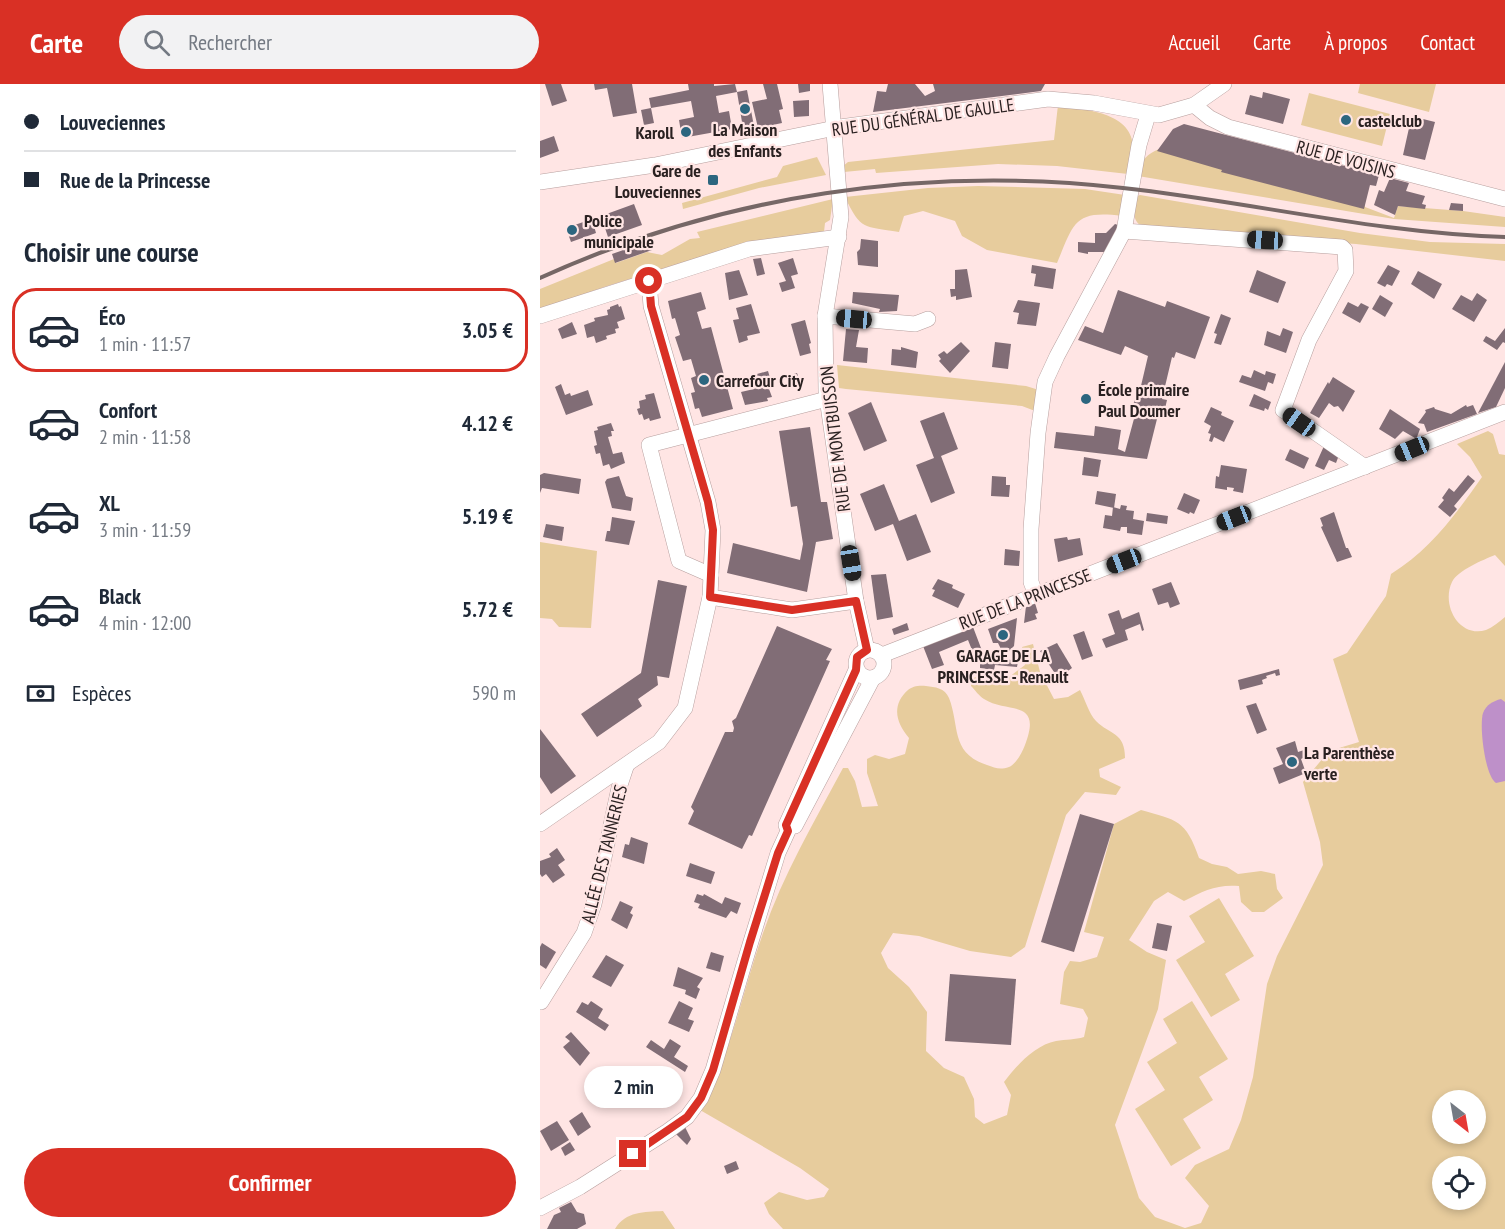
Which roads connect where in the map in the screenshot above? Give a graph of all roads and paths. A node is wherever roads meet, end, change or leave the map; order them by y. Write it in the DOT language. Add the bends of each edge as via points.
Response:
graph roads {
  1 [pos="830,84"];
  2 [pos="1224,84"];
  3 [pos="1194,105"];
  4 [pos="1148,115"];
  5 [pos="833,129"];
  6 [pos="540,183"];
  7 [pos="1505,199"];
  8 [pos="1124,231"];
  9 [pos="839,237"];
  10 [pos="649,281"];
  11 [pos="540,316"];
  12 [pos="825,316"];
  13 [pos="928,319"];
  14 [pos="827,399"];
  15 [pos="1505,412"];
  16 [pos="688,434"];
  17 [pos="1365,467"];
  18 [pos="711,575"];
  19 [pos="1036,595"];
  20 [pos="710,597"];
  21 [pos="856,601"];
  22 [pos="867,650"];
  23 [pos="882,655"];
  24 [pos="856,670"];
  25 [pos="873,678"];
  26 [pos="834,717"];
  27 [pos="849,724"];
  28 [pos="626,767"];
  29 [pos="542,819"];
  30 [pos="788,831"];
  31 [pos="541,1002"];
  32 [pos="540,1208"];
  1 -- 5 [label="street, RUE DE MONTBUISSON"];
  2 -- 3 [label="street, RUE DU GÉNÉRAL DE GAULLE"];
  3 -- 4 [label="street, RUE DU GÉNÉRAL DE GAULLE"];
  3 -- 7 [label="street, RUE DE VOISINS" via="1228,127"];
  4 -- 5 [label="street, RUE DU GÉNÉRAL DE GAULLE" via="1060,99"];
  4 -- 8 [label="street"];
  5 -- 6 [label="street, RUE DU GÉNÉRAL DE GAULLE"];
  5 -- 9 [label="street, RUE DE MONTBUISSON" via="841,217"];
  8 -- 17 [label="street" via="1342,247 1347,256 1346,271 1308,340 1283,410"];
  8 -- 19 [label="street" via="1045,382 1031,529 1031,582"];
  9 -- 10 [label="street" via="749,249"];
  9 -- 12 [label="street, RUE DE MONTBUISSON"];
  10 -- 11 [label="street"];
  10 -- 16 [label="street" via="651,306"];
  12 -- 13 [label="street" via="915,324"];
  12 -- 14 [label="street, RUE DE MONTBUISSON"];
  14 -- 16 [label="street"];
  14 -- 21 [label="street, RUE DE MONTBUISSON"];
  15 -- 17 [label="street, RUE DE LA PRINCESSE"];
  16 -- 18 [label="street" via="713,530"];
  16 -- 18 [label="street" via="649,445 679,561"];
  17 -- 19 [label="street, RUE DE LA PRINCESSE"];
  18 -- 20 [label="street"];
  19 -- 23 [label="street, RUE DE LA PRINCESSE"];
  20 -- 21 [label="street" via="792,610"];
  20 -- 28 [label="street" via="685,708 659,742"];
  21 -- 22 [label="street, RUE DE MONTBUISSON"];
  22 -- 23 [label="street"];
  22 -- 24 [label="street" via="857,657"];
  23 -- 25 [label="street" via="884,669"];
  24 -- 25 [label="street" via="865,678"];
  24 -- 26 [label="street"];
  25 -- 27 [label="street"];
  26 -- 27 [label="street"];
  26 -- 30 [label="street" via="786,825"];
  27 -- 30 [label="street" via="795,827"];
  28 -- 29 [label="street"];
  28 -- 31 [label="street, ALLÉE DES TANNERIES" via="584,933"];
  30 -- 32 [label="street" via="701,1098 687,1117 668,1131"];
}
